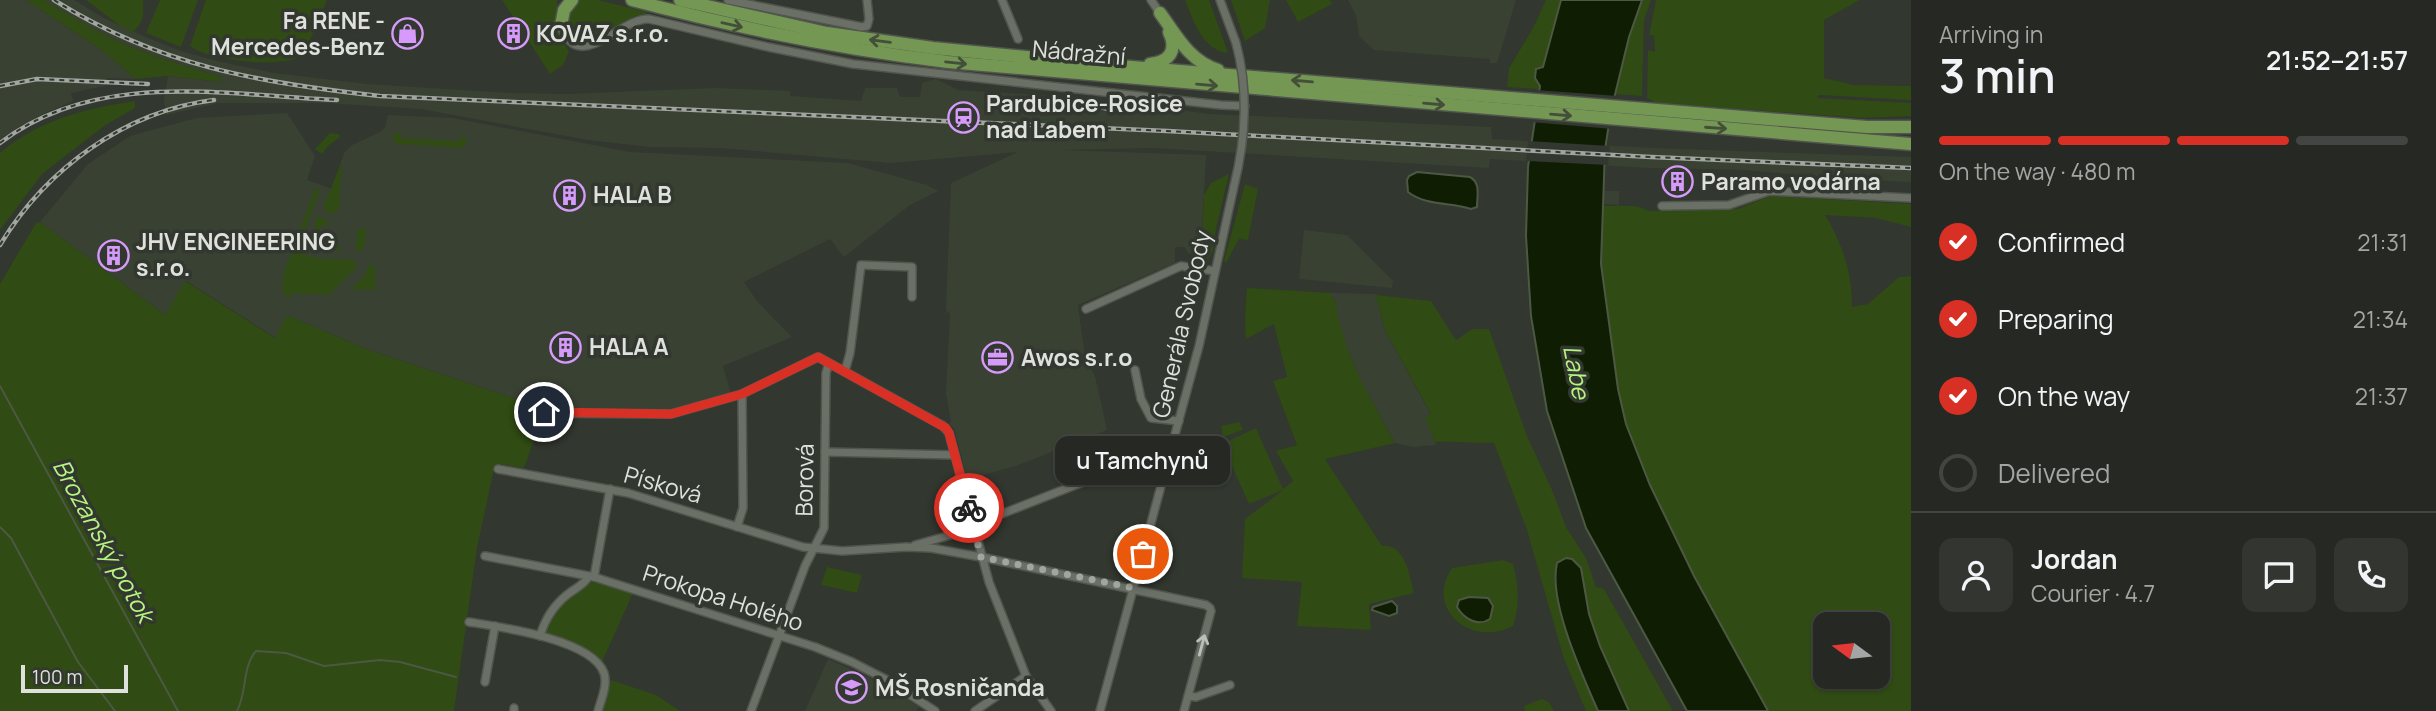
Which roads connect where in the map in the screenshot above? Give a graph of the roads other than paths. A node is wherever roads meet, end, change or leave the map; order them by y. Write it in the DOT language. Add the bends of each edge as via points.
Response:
graph roads {
  1 [pos="559,0"];
  2 [pos="572,0"];
  3 [pos="632,0"];
  4 [pos="680,0"];
  5 [pos="728,0"];
  6 [pos="867,0"];
  7 [pos="1002,0"];
  8 [pos="1152,0"];
  9 [pos="1220,0"];
  10 [pos="1160,13"];
  11 [pos="561,26"];
  12 [pos="1018,39"];
  13 [pos="1129,67"];
  14 [pos="1239,76"];
  15 [pos="1494,103"];
  16 [pos="1245,106"];
  17 [pos="1911,127"];
  18 [pos="1839,137"];
  19 [pos="1911,137"];
  20 [pos="1911,144"];
  21 [pos="1911,198"];
  22 [pos="1662,206"];
  23 [pos="1215,271"];
  24 [pos="912,297"];
  25 [pos="1086,309"];
  26 [pos="829,363"];
  27 [pos="1135,370"];
  28 [pos="845,371"];
  29 [pos="742,394"];
  30 [pos="544,412"];
  31 [pos="1179,421"];
  32 [pos="825,452"];
  33 [pos="955,455"];
  34 [pos="1170,455"];
  35 [pos="498,469"];
  36 [pos="610,489"];
  37 [pos="737,527"];
  38 [pos="974,527"];
  39 [pos="906,547"];
  40 [pos="814,548"];
  41 [pos="485,556"];
  42 [pos="981,557"];
  43 [pos="591,576"];
  44 [pos="1134,588"];
  45 [pos="468,622"];
  46 [pos="495,626"];
  47 [pos="540,636"];
  48 [pos="780,636"];
  49 [pos="1026,676"];
  50 [pos="485,682"];
  51 [pos="1230,685"];
  52 [pos="1188,696"];
  53 [pos="598,711"];
  54 [pos="751,711"];
  55 [pos="935,711"];
  56 [pos="975,711"];
  57 [pos="1051,711"];
  58 [pos="1100,711"];
  59 [pos="1184,711"];
  1 -- 11 [label="main road"];
  2 -- 11 [label="main road"];
  3 -- 15 [label="main road, Nádražní, one-way" via="813,42 924,59"];
  13 -- 4 [label="main road, Nádražní, one-way" via="866,39"];
  5 -- 6 [label="street" via="862,27 868,22"];
  7 -- 12 [label="street"];
  8 -- 10 [label="street"];
  9 -- 16 [label="street, Generála Svobody, bridge" via="1236,43"];
  10 -- 13 [label="main road" via="1172,39 1172,53 1161,62"];
  10 -- 14 [label="main road" via="1198,61"];
  11 -- 16 [label="street" via="570,40 590,46 634,20 649,19 853,64"];
  13 -- 14 [label="main road, Nádražní"];
  15 -- 14 [label="main road, Nádražní, one-way"];
  15 -- 17 [label="main road"];
  15 -- 18 [label="main road, one-way" via="1648,123"];
  16 -- 23 [label="street, Generála Svobody, bridge" via="1242,152"];
  18 -- 19 [label="main road"];
  18 -- 20 [label="main road"];
  21 -- 22 [label="street" via="1769,191 1729,205"];
  23 -- 25 [label="street" via="1181,266"];
  23 -- 31 [label="street, Generála Svobody"];
  24 -- 28 [label="street" via="912,267 861,265"];
  26 -- 28 [label="street"];
  26 -- 29 [label="street" via="816,358"];
  26 -- 32 [label="street, Borová"];
  27 -- 31 [label="street" via="1151,418"];
  28 -- 33 [label="street" via="943,426"];
  29 -- 30 [label="street" via="661,415"];
  29 -- 37 [label="street" via="743,508"];
  31 -- 34 [label="street, Generála Svobody"];
  32 -- 33 [label="street"];
  32 -- 40 [label="street, Borová" via="824,524"];
  33 -- 38 [label="street"];
  34 -- 38 [label="street" via="1152,455"];
  34 -- 44 [label="street, Generála Svobody"];
  35 -- 36 [label="street, Písková"];
  36 -- 37 [label="street, Písková"];
  36 -- 43 [label="street"];
  37 -- 40 [label="street, Písková"];
  38 -- 39 [label="street"];
  38 -- 42 [label="street"];
  39 -- 40 [label="street, Písková"];
  39 -- 42 [label="street"];
  40 -- 48 [label="street, Borová"];
  41 -- 43 [label="street, Prokopa Holého"];
  42 -- 44 [label="street"];
  42 -- 49 [label="street"];
  43 -- 47 [label="street" via="556,606"];
  43 -- 48 [label="street, Prokopa Holého"];
  52 -- 44 [label="street, one-way" via="1210,608"];
  44 -- 58 [label="street, Generála Svobody"];
  45 -- 46 [label="street"];
  46 -- 47 [label="street"];
  46 -- 50 [label="street"];
  47 -- 53 [label="street" via="577,649 599,666 605,683"];
  48 -- 54 [label="street, Borová"];
  48 -- 55 [label="street, Prokopa Holého" via="852,662"];
  49 -- 56 [label="street"];
  49 -- 57 [label="street"];
  51 -- 52 [label="street"];
  52 -- 59 [label="street"];
}
